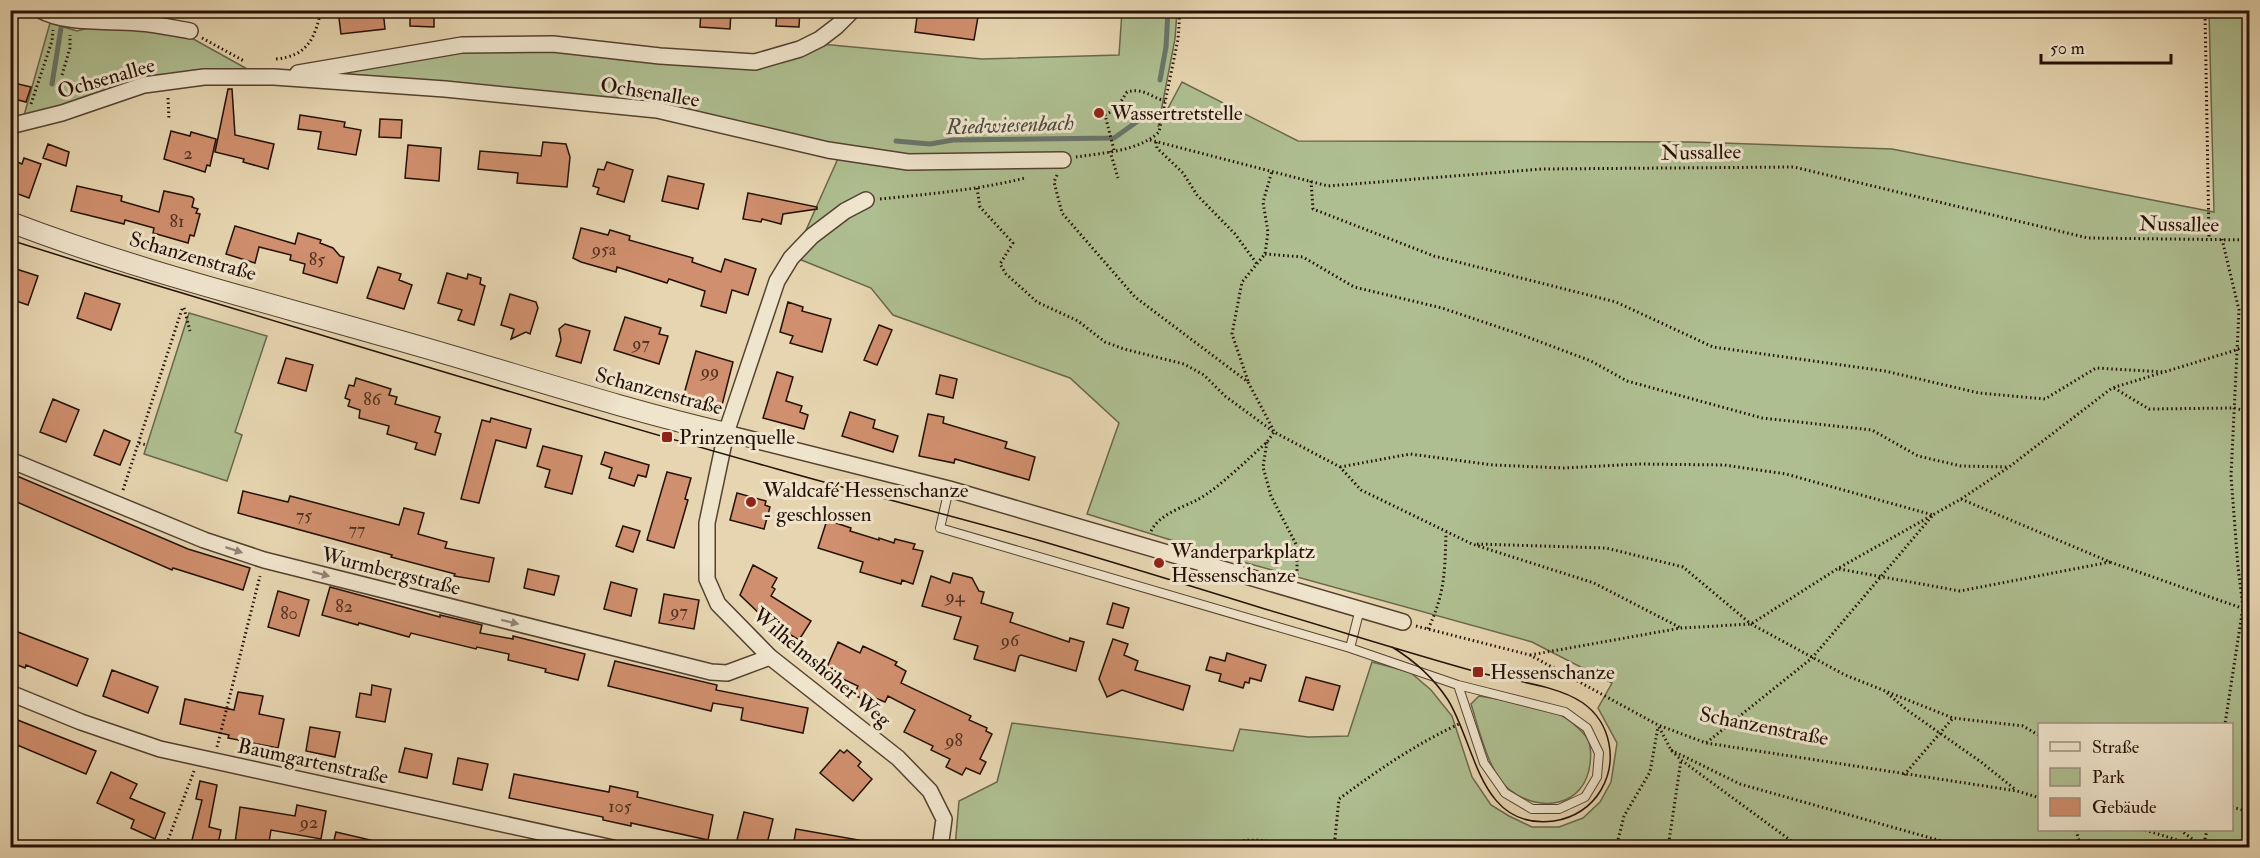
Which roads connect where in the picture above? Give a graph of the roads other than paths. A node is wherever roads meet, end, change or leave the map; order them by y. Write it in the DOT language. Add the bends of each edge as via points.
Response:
graph roads {
  1 [pos="40,10"];
  2 [pos="853,10"];
  3 [pos="190,31"];
  4 [pos="274,77"];
  5 [pos="10,126"];
  6 [pos="1063,160"];
  7 [pos="866,200"];
  8 [pos="10,222"];
  9 [pos="726,433"];
  10 [pos="10,460"];
  11 [pos="949,489"];
  12 [pos="1360,609"];
  13 [pos="1403,622"];
  14 [pos="1350,648"];
  15 [pos="771,657"];
  16 [pos="1458,685"];
  17 [pos="10,693"];
  18 [pos="614,848"];
  19 [pos="940,848"];
  1 -- 3 [label="street" via="62,17"];
  2 -- 4 [label="street" via="820,39 755,62 553,44 462,45"];
  4 -- 5 [label="street, Ochsenallee" via="204,77 144,85"];
  4 -- 6 [label="street, Ochsenallee" via="657,110 828,150 908,162"];
  7 -- 9 [label="street" via="812,236 777,281"];
  8 -- 9 [label="street, Schanzenstraße" via="81,248 561,390"];
  9 -- 11 [label="street, Schanzenstraße"];
  9 -- 15 [label="street, Wilhelmshöher Weg" via="707,523 707,579 718,604"];
  10 -- 15 [label="street, Wurmbergstraße, one-way" via="204,540 264,560 711,672 727,673"];
  11 -- 12 [label="street, Schanzenstraße"];
  11 -- 14 [label="lane" via="940,528"];
  12 -- 13 [label="street, Schanzenstraße"];
  12 -- 14 [label="lane"];
  14 -- 16 [label="lane"];
  15 -- 19 [label="street, Wilhelmshöher Weg" via="898,758 930,791 944,819"];
  16 -- 16 [label="lane" via="1565,712 1587,728 1599,753 1597,777 1585,796 1559,809 1532,809 1504,794 1484,763"];
  17 -- 18 [label="street, Baumgartenstraße" via="160,749"];
}
